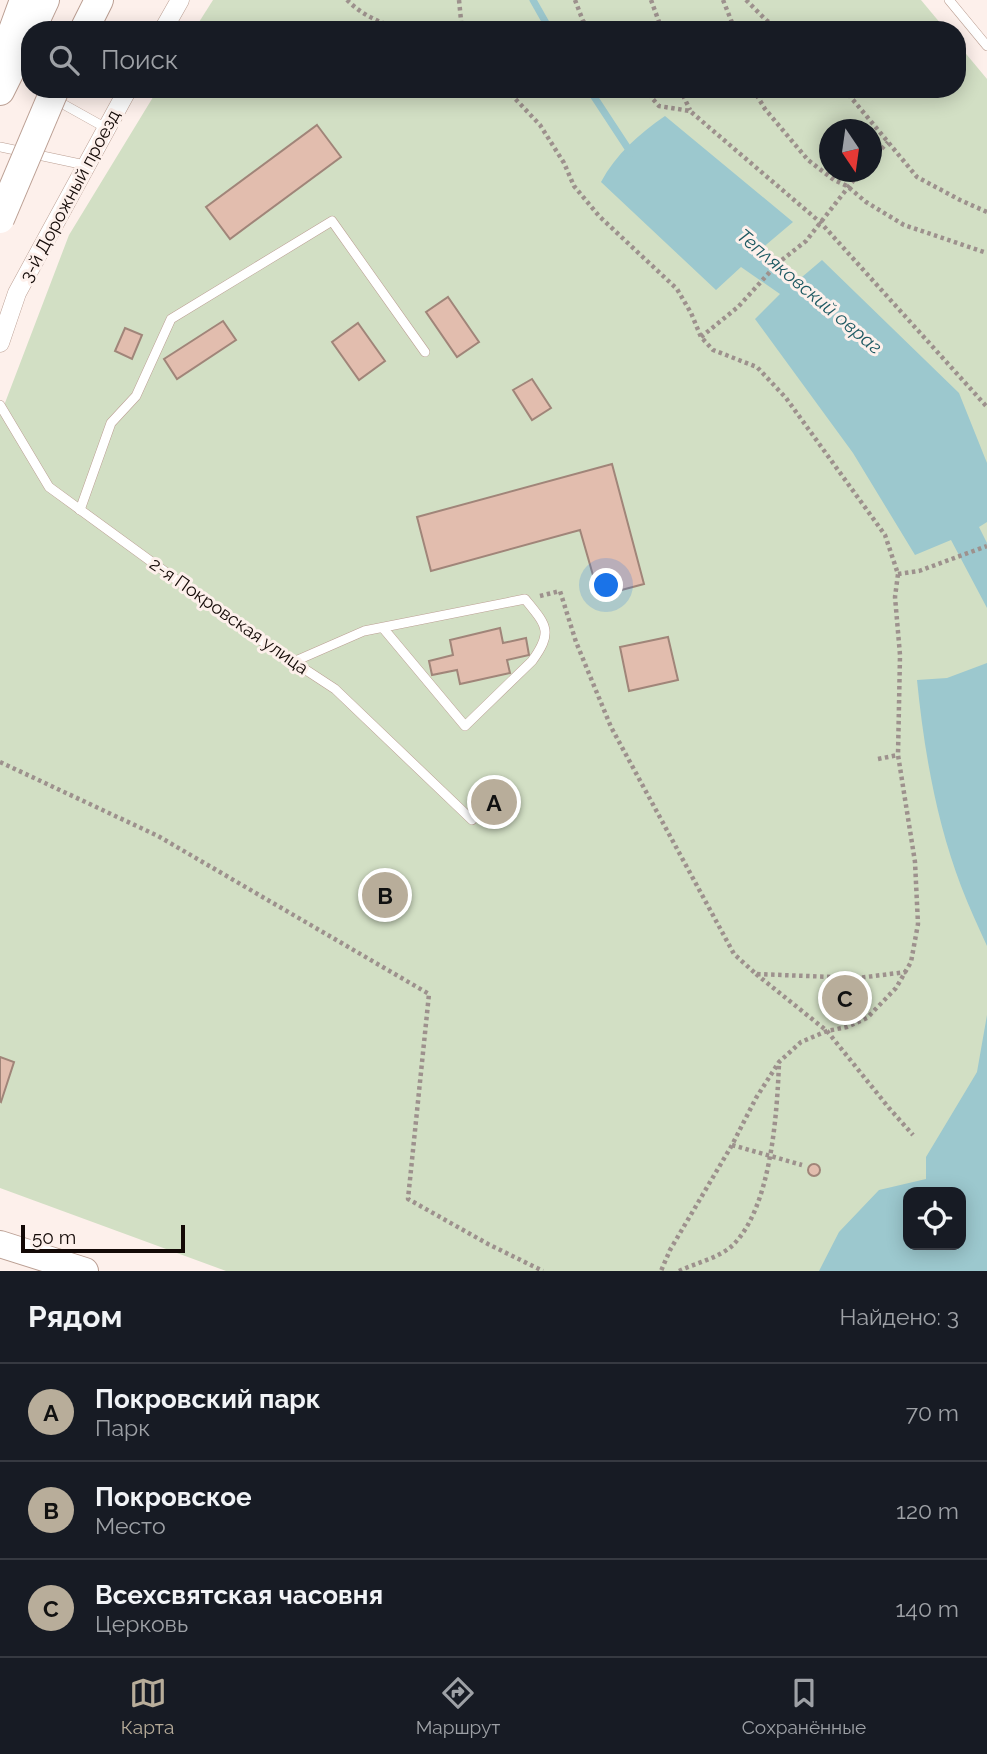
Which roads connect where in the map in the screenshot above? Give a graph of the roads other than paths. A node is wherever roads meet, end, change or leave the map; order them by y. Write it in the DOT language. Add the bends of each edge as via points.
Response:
graph roads {
  1 [pos="23,0"];
  2 [pos="45,0"];
  3 [pos="93,0"];
  4 [pos="99,0"];
  5 [pos="110,0"];
  6 [pos="180,0"];
  7 [pos="949,0"];
  8 [pos="35,21"];
  9 [pos="82,21"];
  10 [pos="88,21"];
  11 [pos="97,21"];
  12 [pos="168,21"];
  13 [pos="987,46"];
  14 [pos="21,49"];
  15 [pos="0,63"];
  16 [pos="0,92"];
  17 [pos="51,98"];
  18 [pos="53,98"];
  19 [pos="123,98"];
  20 [pos="106,128"];
  21 [pos="0,147"];
  22 [pos="85,165"];
  23 [pos="0,219"];
  24 [pos="0,343"];
  25 [pos="425,352"];
  26 [pos="0,405"];
  27 [pos="80,510"];
  28 [pos="383,628"];
  29 [pos="293,662"];
  30 [pos="472,820"];
  31 [pos="0,1244"];
  32 [pos="85,1271"];
  1 -- 15 [label="main road"];
  2 -- 8 [label="main road"];
  3 -- 9 [label="lane"];
  4 -- 10 [label="main road"];
  5 -- 11 [label="main road"];
  6 -- 12 [label="street"];
  7 -- 13 [label="lane"];
  14 -- 16 [label="main road"];
  17 -- 23 [label="main road, bridge"];
  18 -- 20 [label="lane"];
  19 -- 20 [label="street, 3-й Дорожный проезд"];
  20 -- 22 [label="street, 3-й Дорожный проезд"];
  21 -- 22 [label="lane"];
  22 -- 24 [label="street, 3-й Дорожный проезд" via="17,293"];
  25 -- 27 [label="lane" via="332,221 171,319 136,396 111,423"];
  26 -- 27 [label="lane, 2-я Покровская улица" via="49,487"];
  27 -- 29 [label="lane, 2-я Покровская улица"];
  28 -- 28 [label="lane" via="526,599 544,622 546,637 532,661 465,726"];
  28 -- 29 [label="lane" via="364,631"];
  29 -- 30 [label="lane, 2-я Покровская улица" via="335,689"];
  31 -- 32 [label="main road"];
}
